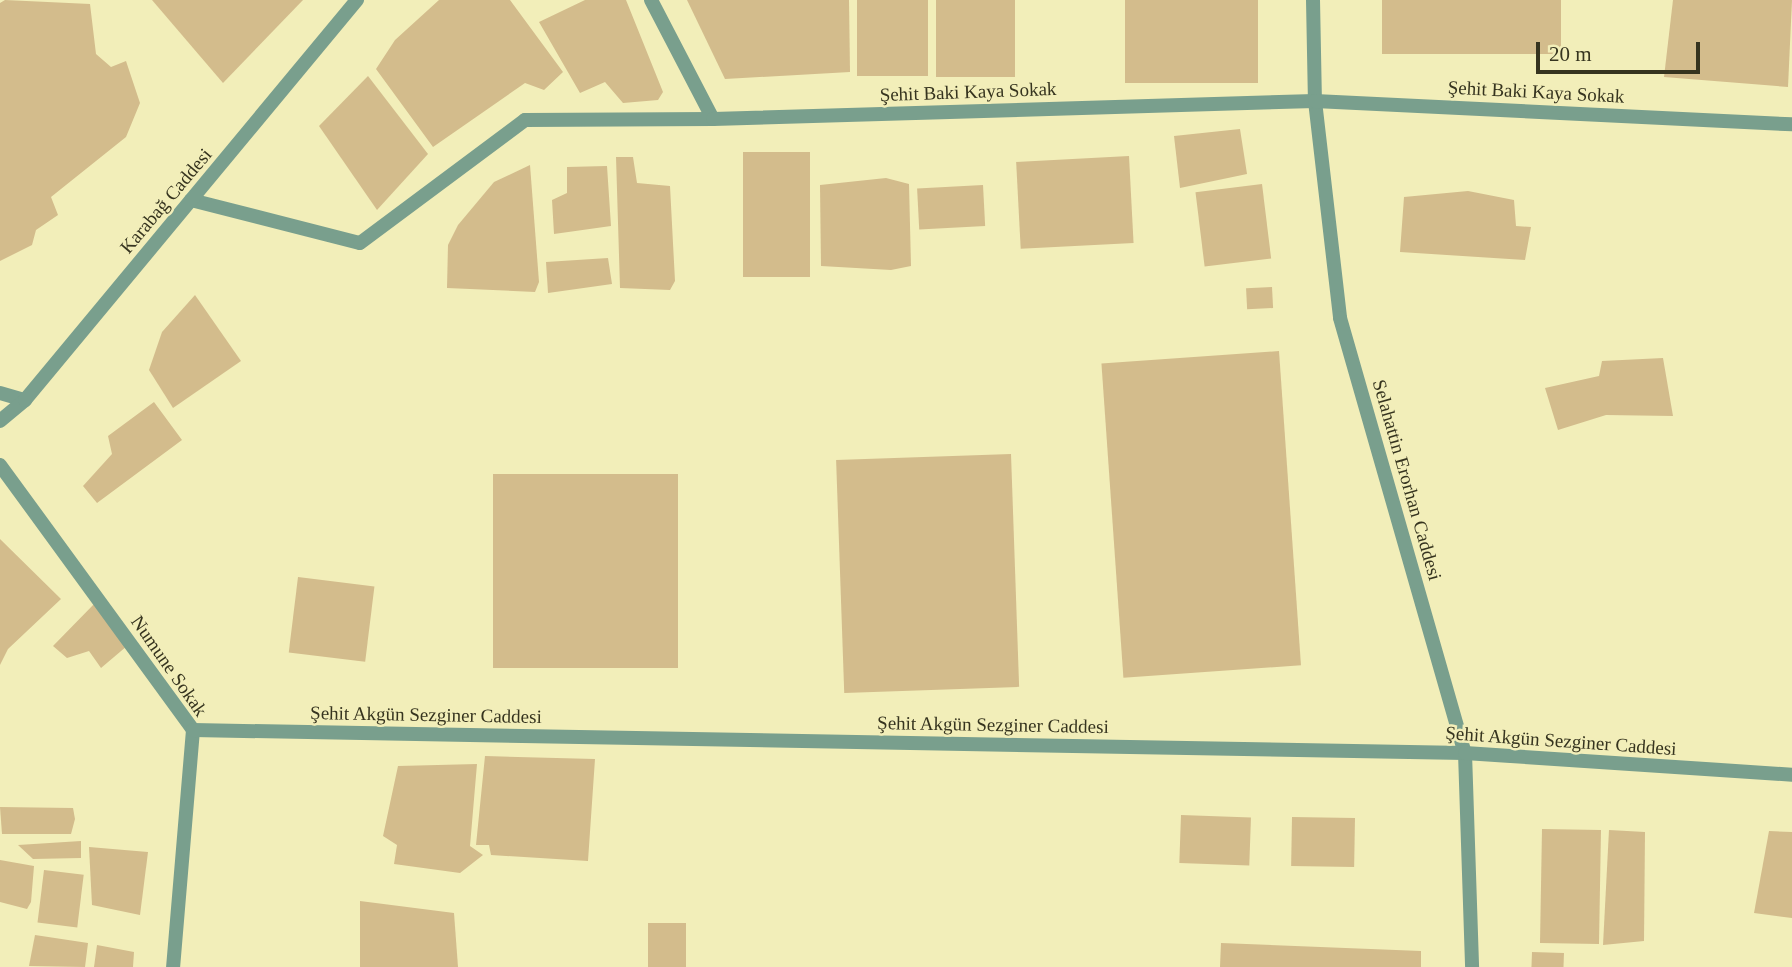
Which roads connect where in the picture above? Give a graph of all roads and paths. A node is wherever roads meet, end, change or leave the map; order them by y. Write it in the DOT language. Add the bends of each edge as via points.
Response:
graph roads {
  1 [pos="357,0"];
  2 [pos="651,0"];
  3 [pos="1313,0"];
  4 [pos="1315,101"];
  5 [pos="713,119"];
  6 [pos="1792,124"];
  7 [pos="191,200"];
  8 [pos="0,393"];
  9 [pos="25,400"];
  10 [pos="0,421"];
  11 [pos="0,465"];
  12 [pos="193,730"];
  13 [pos="1465,753"];
  14 [pos="1792,775"];
  15 [pos="173,967"];
  16 [pos="1472,967"];
  1 -- 7 [label="street, Karabağ Caddesi"];
  2 -- 5 [label="street"];
  3 -- 4 [label="street, Selahattin Erorhan Caddesi"];
  4 -- 5 [label="street, Şehit Baki Kaya Sokak"];
  4 -- 6 [label="street, Şehit Baki Kaya Sokak"];
  4 -- 13 [label="street, Selahattin Erorhan Caddesi" via="1340,318"];
  5 -- 7 [label="street, Şehit Baki Kaya Sokak" via="525,120 360,243"];
  7 -- 9 [label="street, Karabağ Caddesi"];
  8 -- 9 [label="street"];
  9 -- 10 [label="street, Karabağ Caddesi"];
  11 -- 12 [label="street, Numune Sokak"];
  12 -- 13 [label="street, Şehit Akgün Sezginer Caddesi"];
  12 -- 15 [label="street, Numune Sokak"];
  13 -- 14 [label="street, Şehit Akgün Sezginer Caddesi"];
  13 -- 16 [label="street, Selahattin Erorhan Caddesi"];
}
